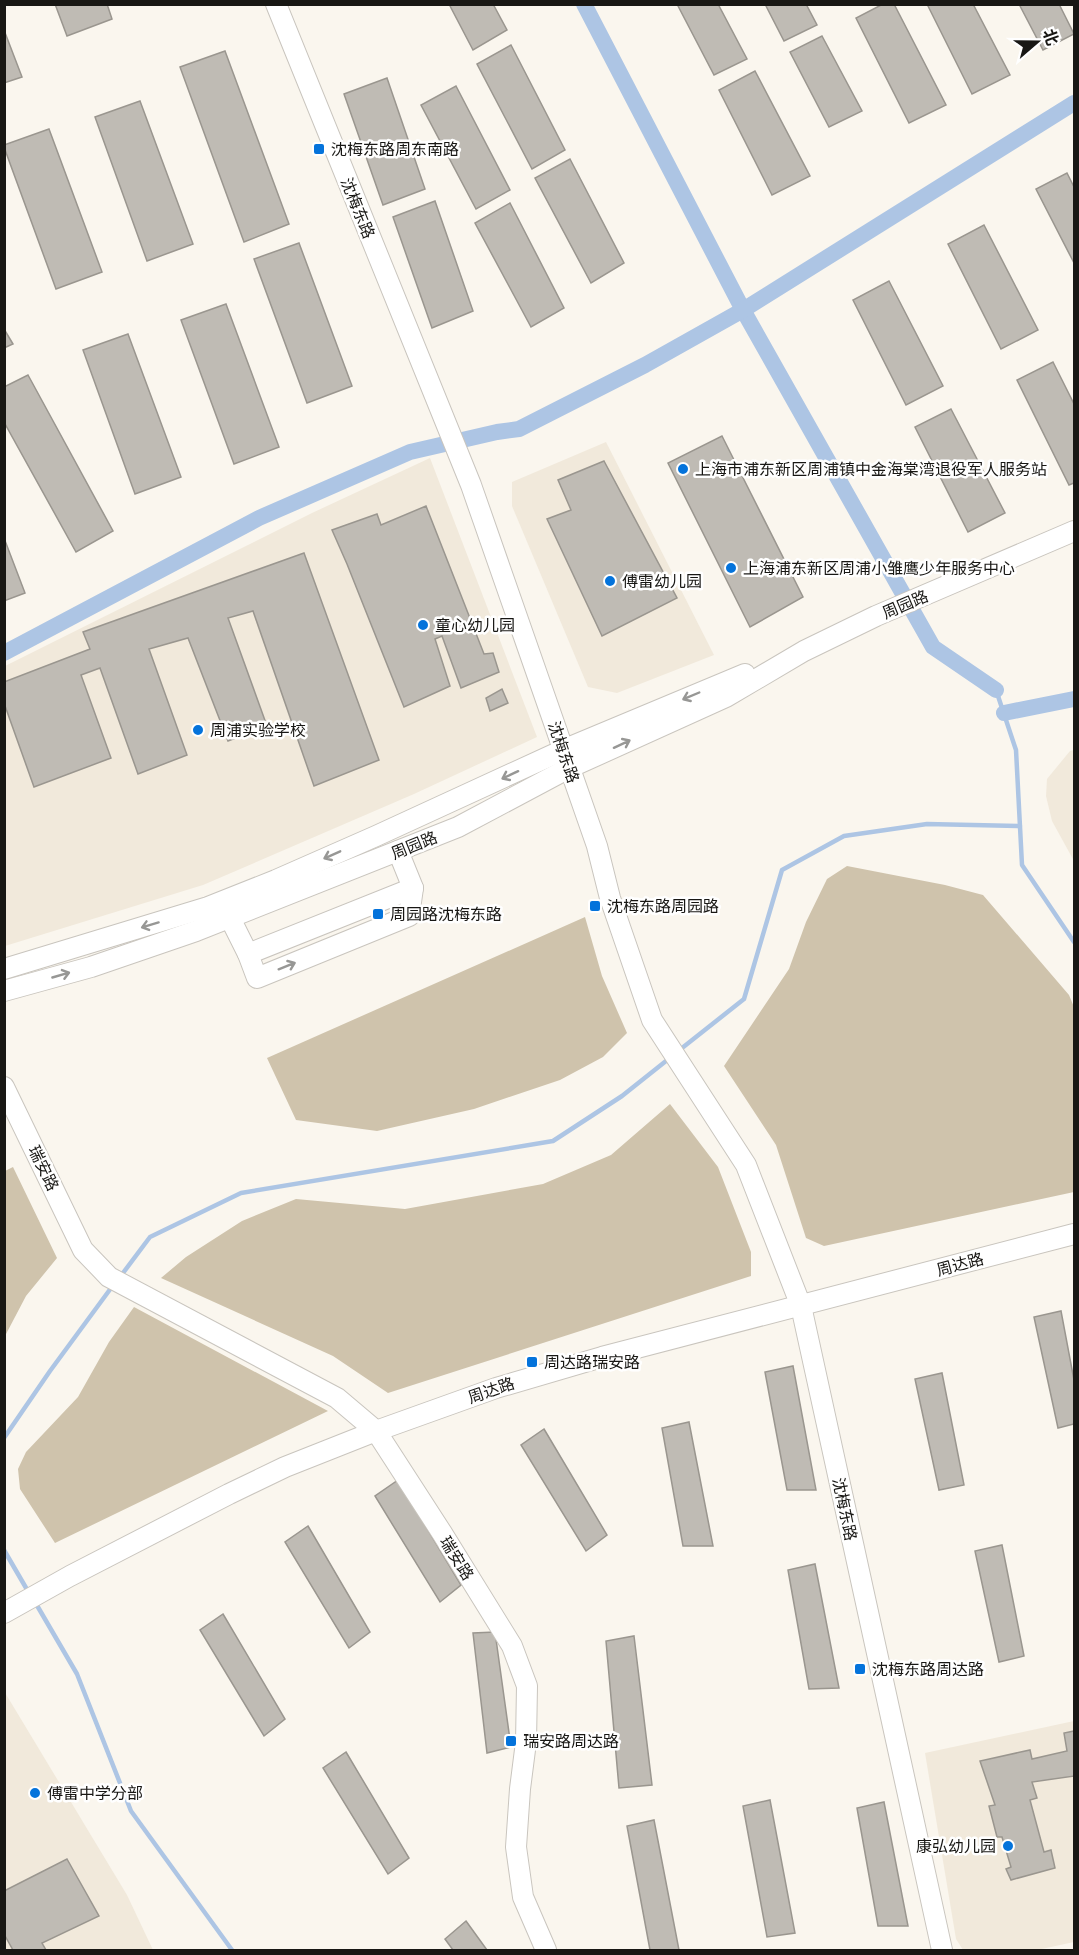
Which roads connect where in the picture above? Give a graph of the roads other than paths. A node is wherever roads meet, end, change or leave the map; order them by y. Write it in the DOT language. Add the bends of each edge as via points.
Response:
graph roads {
  1 [pos="276,4"];
  2 [pos="1074,531"];
  3 [pos="566,759"];
  4 [pos="399,851"];
  5 [pos="231,918"];
  6 [pos="4,969"];
  7 [pos="4,991"];
  8 [pos="4,1087"];
  9 [pos="1074,1234"];
  10 [pos="801,1306"];
  11 [pos="376,1431"];
  12 [pos="5,1613"];
  13 [pos="546,1950"];
  14 [pos="942,1950"];
  1 -- 3 [label="street, 沈梅东路" via="471,485"];
  2 -- 3 [label="street, 周园路" via="804,651 707,689"];
  3 -- 4 [label="street, 周园路" via="459,827"];
  3 -- 6 [label="street, 周园路, one-way" via="208,907"];
  3 -- 10 [label="street, 沈梅东路" via="652,1020 746,1165"];
  4 -- 5 [label="street, 周园路"];
  5 -- 4 [label="street, one-way" via="248,954 413,888"];
  7 -- 5 [label="street, 周园路, one-way" via="91,967"];
  8 -- 11 [label="street, 瑞安路" via="83,1250 109,1277 338,1398"];
  9 -- 10 [label="street, 周达路"];
  10 -- 11 [label="street, 周达路" via="537,1374"];
  10 -- 14 [label="street, 沈梅东路"];
  11 -- 12 [label="street, 周达路" via="229,1494"];
  11 -- 13 [label="street, 瑞安路" via="512,1646 527,1686 516,1847 523,1897"];
}
